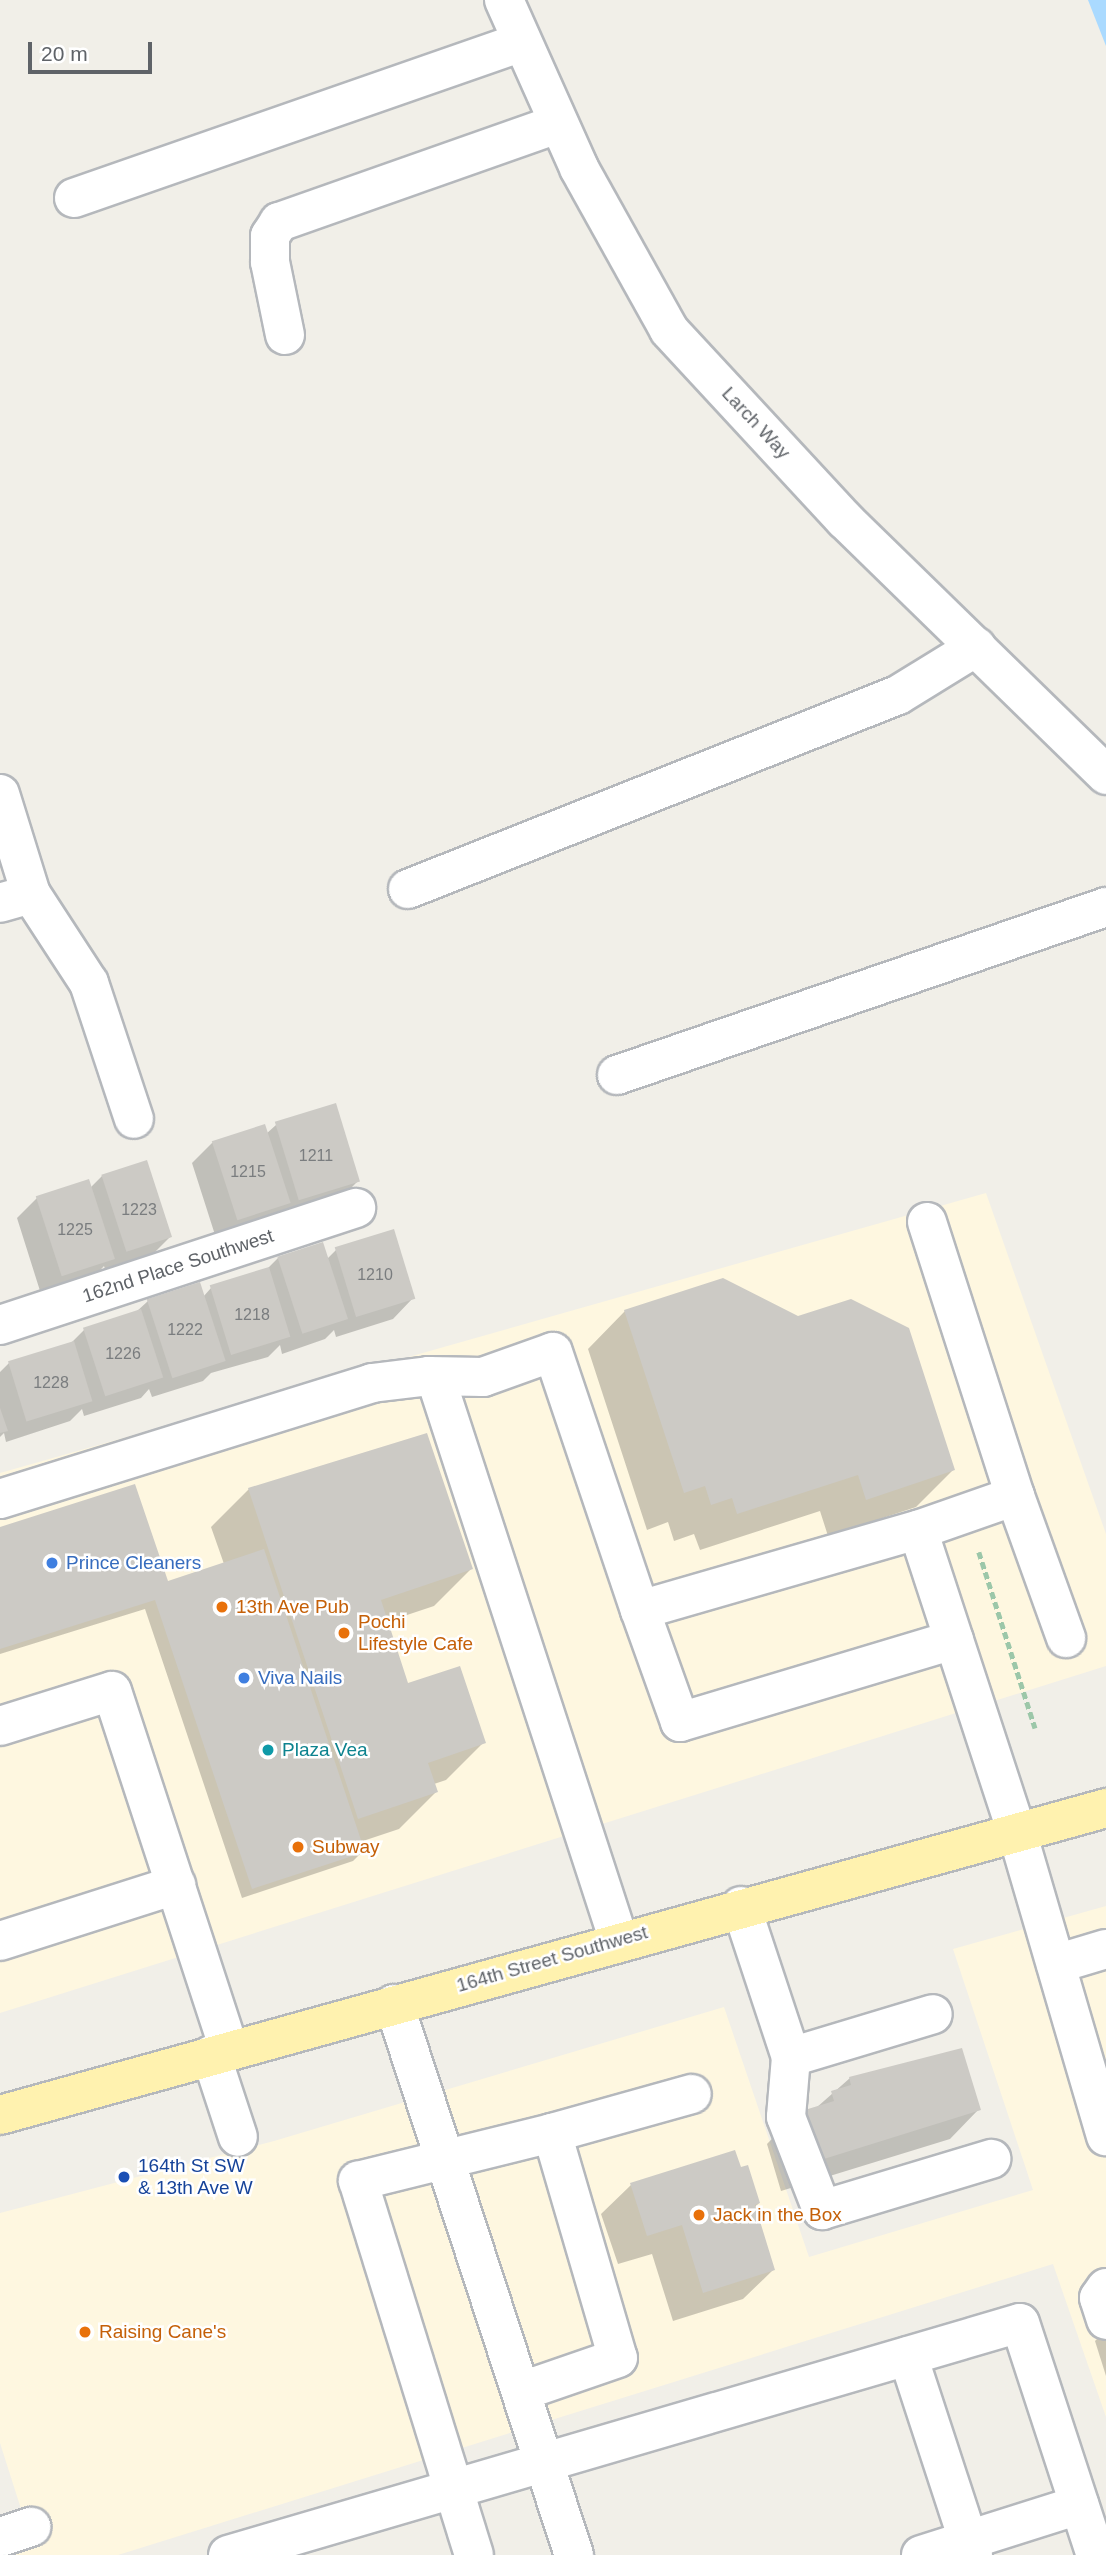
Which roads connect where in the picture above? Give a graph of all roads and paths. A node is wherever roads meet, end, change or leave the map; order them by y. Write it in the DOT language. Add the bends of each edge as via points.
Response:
graph roads {
  1 [pos="504,0"];
  2 [pos="520,43"];
  3 [pos="558,124"];
  4 [pos="74,198"];
  5 [pos="285,335"];
  6 [pos="976,647"];
  7 [pos="1106,775"];
  8 [pos="0,794"];
  9 [pos="408,889"];
  10 [pos="16,899"];
  11 [pos="1106,907"];
  12 [pos="617,1075"];
  13 [pos="134,1119"];
  14 [pos="356,1208"];
  15 [pos="927,1222"];
  16 [pos="0,1325"];
  17 [pos="429,1376"];
  18 [pos="1015,1496"];
  19 [pos="0,1499"];
  20 [pos="918,1530"];
  21 [pos="978,1549"];
  22 [pos="640,1611"];
  23 [pos="1066,1638"];
  24 [pos="954,1640"];
  25 [pos="0,1726"];
  26 [pos="1035,1728"];
  27 [pos="1106,1808"];
  28 [pos="1017,1832"];
  29 [pos="176,1885"];
  30 [pos="741,1906"];
  31 [pos="0,1941"];
  32 [pos="619,1941"];
  33 [pos="1106,1949"];
  34 [pos="1056,1964"];
  35 [pos="394,2004"];
  36 [pos="933,2014"];
  37 [pos="220,2052"];
  38 [pos="791,2057"];
  39 [pos="692,2094"];
  40 [pos="0,2115"];
  41 [pos="552,2133"];
  42 [pos="1106,2136"];
  43 [pos="238,2137"];
  44 [pos="991,2159"];
  45 [pos="444,2161"];
  46 [pos="1106,2288"];
  47 [pos="1106,2320"];
  48 [pos="908,2356"];
  49 [pos="522,2391"];
  50 [pos="545,2462"];
  51 [pos="454,2489"];
  52 [pos="1079,2505"];
  53 [pos="971,2547"];
  54 [pos="228,2555"];
  55 [pos="474,2555"];
  56 [pos="574,2555"];
  57 [pos="921,2555"];
  58 [pos="1096,2555"];
  1 -- 2 [label="street, Larch Way"];
  2 -- 3 [label="street, Larch Way"];
  2 -- 4 [label="street"];
  3 -- 5 [label="street" via="279,222 270,236 270,262"];
  3 -- 6 [label="street, Larch Way" via="669,331 845,520"];
  6 -- 7 [label="street, Larch Way"];
  6 -- 9 [label="street" via="898,695"];
  8 -- 10 [label="street"];
  10 -- 13 [label="street" via="89,983"];
  11 -- 12 [label="street"];
  14 -- 16 [label="street, 162nd Place Southwest"];
  15 -- 18 [label="street"];
  17 -- 19 [label="street" via="372,1382"];
  17 -- 22 [label="street" via="484,1377 553,1352"];
  17 -- 32 [label="street" via="438,1385"];
  18 -- 20 [label="street"];
  18 -- 23 [label="street"];
  20 -- 22 [label="street"];
  20 -- 24 [label="street"];
  21 -- 26 [label="path"];
  22 -- 24 [label="street" via="680,1722"];
  24 -- 28 [label="street"];
  25 -- 29 [label="street" via="112,1691"];
  27 -- 28 [label="main road, 164th Street Southwest"];
  28 -- 30 [label="main road, 164th Street Southwest"];
  28 -- 34 [label="street"];
  29 -- 31 [label="street"];
  29 -- 37 [label="street"];
  30 -- 32 [label="main road, 164th Street Southwest"];
  30 -- 38 [label="street"];
  32 -- 35 [label="main road, 164th Street Southwest"];
  33 -- 34 [label="street"];
  34 -- 42 [label="street"];
  35 -- 37 [label="main road, 164th Street Southwest"];
  35 -- 45 [label="street"];
  36 -- 38 [label="street"];
  37 -- 40 [label="main road, 164th Street Southwest"];
  37 -- 43 [label="street"];
  38 -- 44 [label="street" via="786,2118 822,2210"];
  39 -- 41 [label="street"];
  41 -- 45 [label="street"];
  41 -- 49 [label="street" via="618,2358"];
  45 -- 49 [label="street"];
  45 -- 51 [label="street" via="358,2181"];
  46 -- 47 [label="street" via="1099,2298"];
  48 -- 50 [label="street"];
  48 -- 52 [label="street" via="1020,2323"];
  48 -- 53 [label="street"];
  49 -- 50 [label="street"];
  50 -- 51 [label="street"];
  50 -- 56 [label="street"];
  51 -- 54 [label="street"];
  51 -- 55 [label="street"];
  52 -- 53 [label="street"];
  52 -- 58 [label="street"];
  53 -- 57 [label="street"];
}
